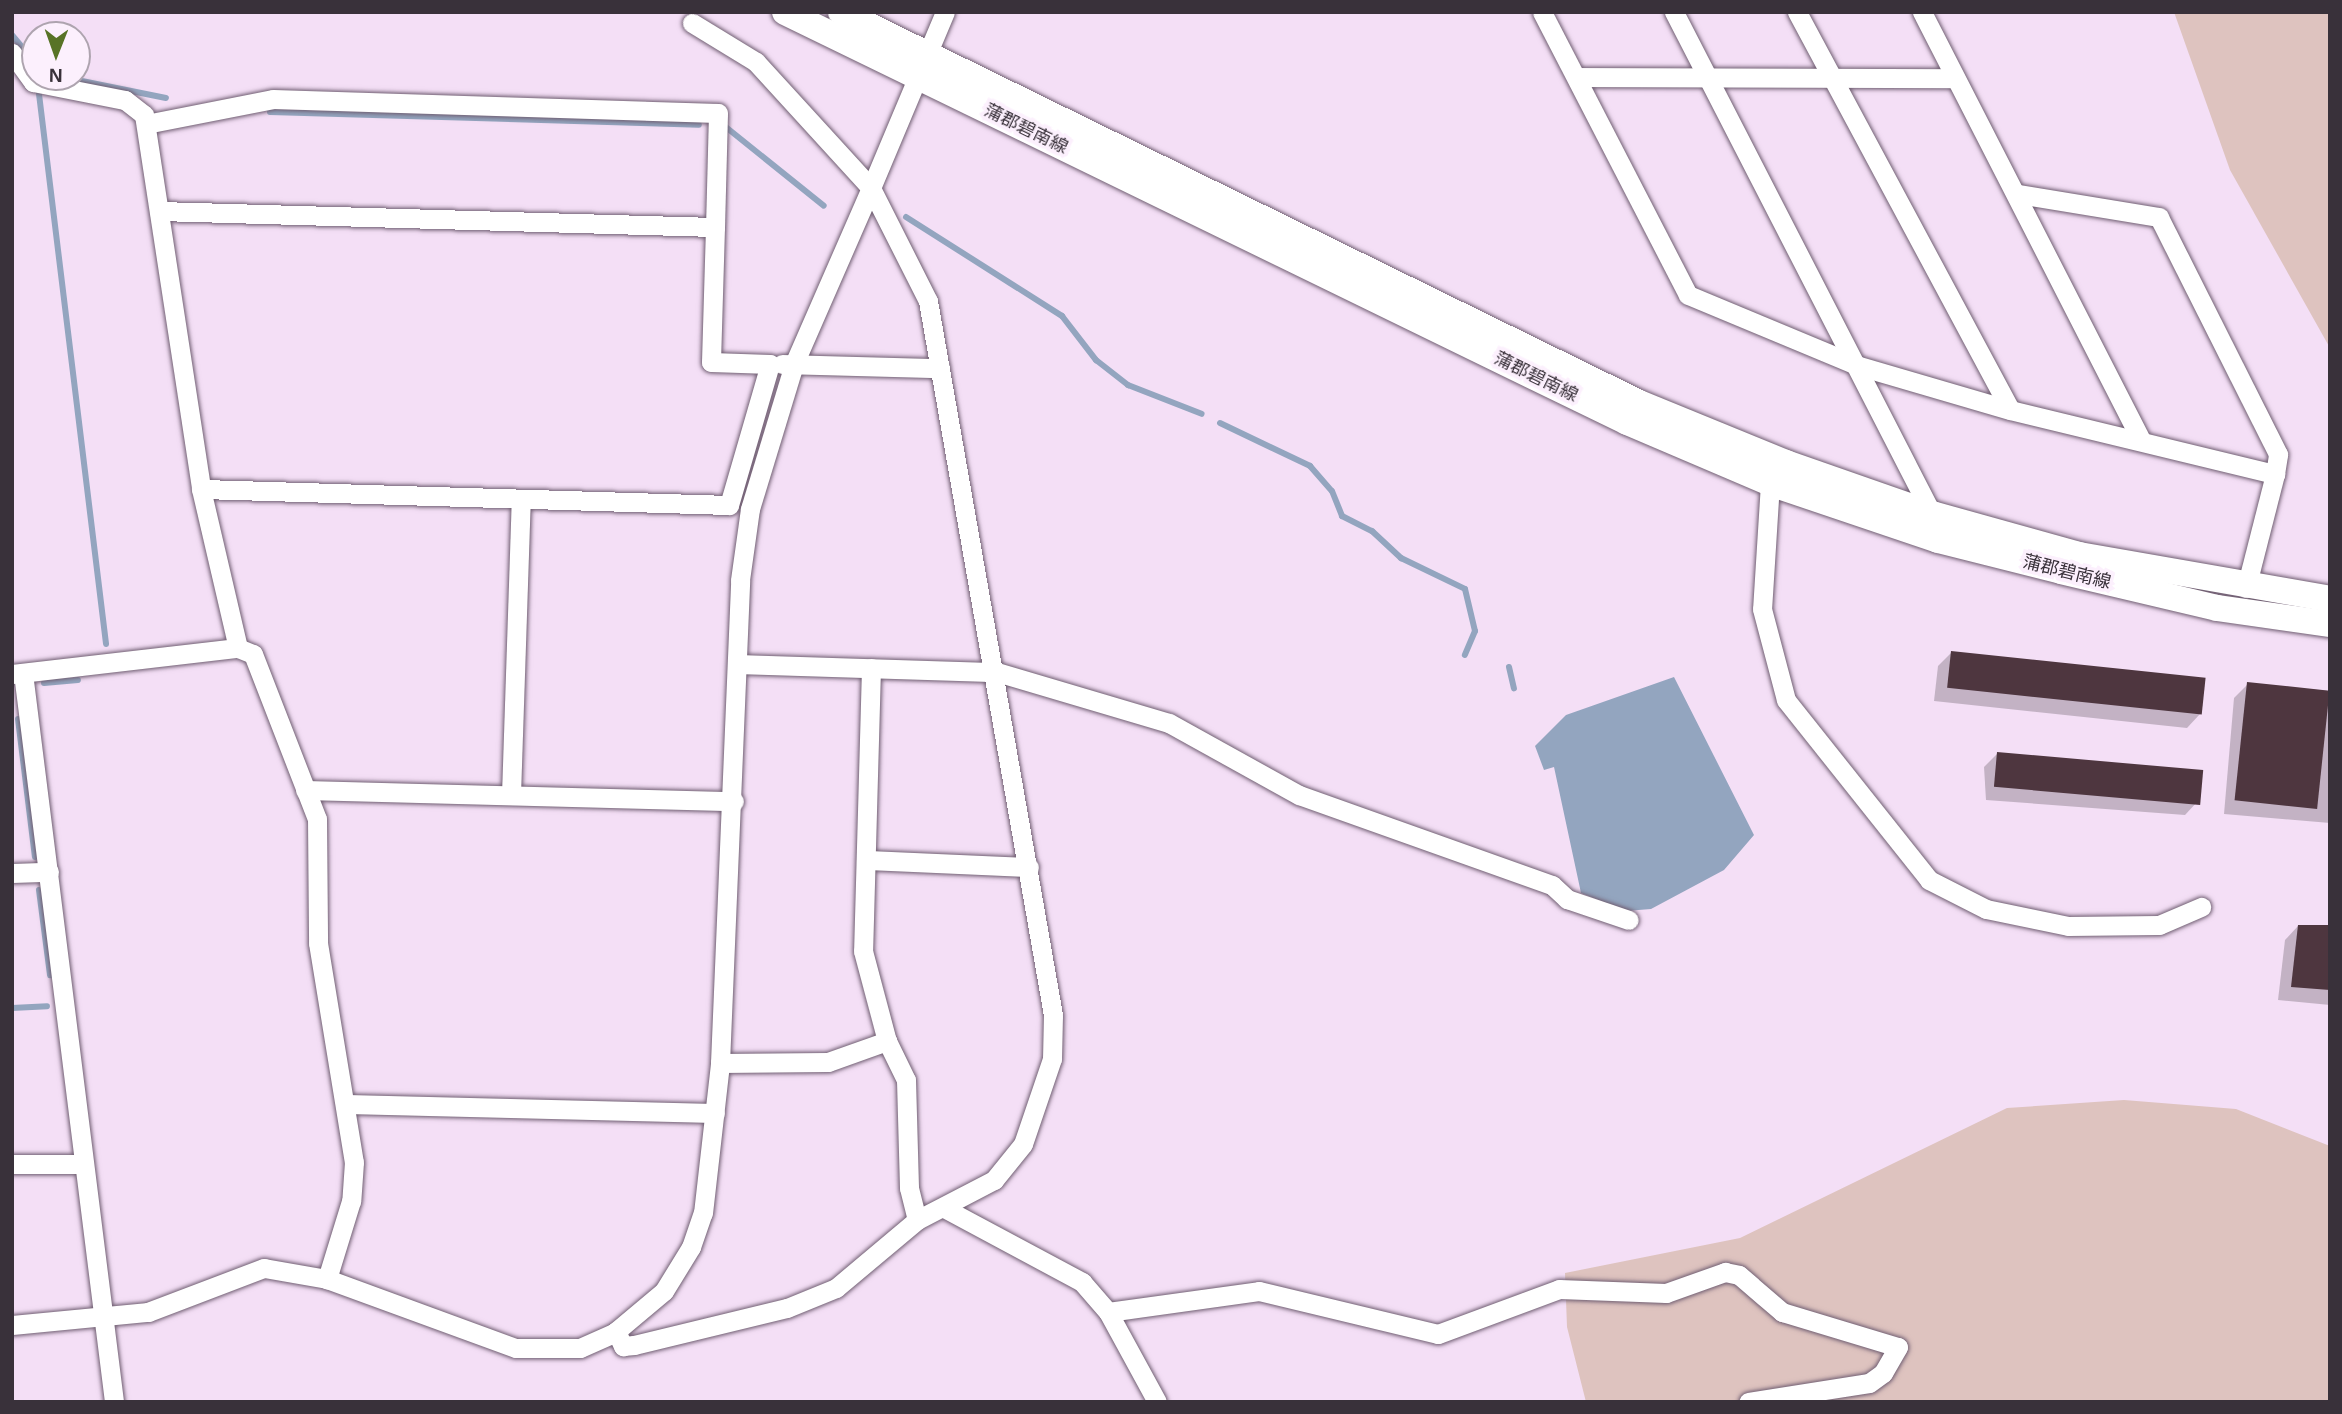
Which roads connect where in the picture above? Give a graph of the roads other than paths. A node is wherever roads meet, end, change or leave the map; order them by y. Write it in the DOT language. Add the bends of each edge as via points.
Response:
graph roads {
  1 [pos="785,12"];
  2 [pos="841,12"];
  3 [pos="945,12"];
  4 [pos="1542,12"];
  5 [pos="1674,12"];
  6 [pos="1797,12"];
  7 [pos="1922,12"];
  8 [pos="692,23"];
  9 [pos="12,53"];
  10 [pos="922,65"];
  11 [pos="1577,77"];
  12 [pos="1955,78"];
  13 [pos="1705,79"];
  14 [pos="1831,81"];
  15 [pos="146,124"];
  16 [pos="871,188"];
  17 [pos="2018,194"];
  18 [pos="159,211"];
  19 [pos="715,228"];
  20 [pos="770,363"];
  21 [pos="794,364"];
  22 [pos="1856,365"];
  23 [pos="940,368"];
  24 [pos="2010,410"];
  25 [pos="2141,440"];
  26 [pos="2275,474"];
  27 [pos="1769,483"];
  28 [pos="201,489"];
  29 [pos="521,499"];
  30 [pos="1932,514"];
  31 [pos="2246,588"];
  32 [pos="2330,599"];
  33 [pos="2330,624"];
  34 [pos="238,648"];
  35 [pos="738,664"];
  36 [pos="871,668"];
  37 [pos="997,672"];
  38 [pos="18,674"];
  39 [pos="305,790"];
  40 [pos="511,795"];
  41 [pos="734,801"];
  42 [pos="866,860"];
  43 [pos="1029,866"];
  44 [pos="49,872"];
  45 [pos="12,873"];
  46 [pos="2201,907"];
  47 [pos="1629,920"];
  48 [pos="887,1041"];
  49 [pos="720,1063"];
  50 [pos="346,1104"];
  51 [pos="715,1113"];
  52 [pos="12,1164"];
  53 [pos="83,1164"];
  54 [pos="944,1208"];
  55 [pos="917,1220"];
  56 [pos="327,1279"];
  57 [pos="1108,1312"];
  58 [pos="103,1321"];
  59 [pos="12,1325"];
  60 [pos="617,1331"];
  61 [pos="114,1402"];
  62 [pos="1157,1402"];
  63 [pos="1748,1402"];
  1 -- 10 [label="main road, 蒲郡碧南線"];
  2 -- 10 [label="main road, 蒲郡碧南線"];
  3 -- 10 [label="street"];
  4 -- 11 [label="street"];
  5 -- 13 [label="street"];
  6 -- 14 [label="street"];
  7 -- 12 [label="street"];
  8 -- 16 [label="street" via="756,62"];
  9 -- 15 [label="street" via="33,82 125,100"];
  10 -- 16 [label="street"];
  10 -- 27 [label="main road, 蒲郡碧南線" via="1627,422"];
  10 -- 30 [label="main road, 蒲郡碧南線" via="1639,403"];
  11 -- 13 [label="street"];
  11 -- 22 [label="street" via="1688,295"];
  12 -- 14 [label="street"];
  12 -- 17 [label="street"];
  13 -- 14 [label="street"];
  13 -- 22 [label="street"];
  14 -- 24 [label="street"];
  15 -- 18 [label="street"];
  15 -- 19 [label="street" via="273,99 718,113"];
  16 -- 21 [label="street"];
  16 -- 23 [label="street" via="918,274"];
  17 -- 25 [label="street"];
  17 -- 26 [label="street" via="2159,217 2278,454"];
  18 -- 19 [label="street"];
  18 -- 28 [label="street"];
  19 -- 20 [label="street" via="711,362"];
  20 -- 21 [label="street"];
  20 -- 29 [label="street" via="729,505"];
  21 -- 23 [label="street"];
  21 -- 35 [label="street" via="752,498"];
  22 -- 24 [label="street"];
  22 -- 30 [label="street"];
  23 -- 37 [label="street"];
  24 -- 25 [label="street"];
  25 -- 26 [label="street"];
  26 -- 31 [label="street"];
  27 -- 33 [label="main road, 蒲郡碧南線" via="2011,558 2217,607"];
  27 -- 46 [label="street" via="1762,609 1786,700 1929,880 1986,909 2068,926 2158,925"];
  28 -- 29 [label="street"];
  28 -- 34 [label="street"];
  29 -- 40 [label="street"];
  30 -- 31 [label="main road, 蒲郡碧南線" via="2079,555"];
  31 -- 32 [label="main road, 蒲郡碧南線"];
  34 -- 38 [label="street"];
  34 -- 39 [label="street" via="253,654"];
  35 -- 36 [label="street"];
  35 -- 41 [label="street"];
  36 -- 37 [label="street"];
  36 -- 42 [label="street"];
  37 -- 43 [label="street"];
  37 -- 47 [label="street" via="1169,723 1299,796 1552,885 1567,899"];
  38 -- 44 [label="street"];
  39 -- 40 [label="street"];
  39 -- 50 [label="street" via="317,819 318,943"];
  40 -- 41 [label="street"];
  41 -- 49 [label="street"];
  42 -- 43 [label="street"];
  42 -- 48 [label="street" via="863,951"];
  43 -- 54 [label="street" via="1053,1015 1052,1059 1023,1144 994,1180"];
  44 -- 45 [label="street"];
  44 -- 53 [label="street"];
  48 -- 49 [label="street" via="828,1062"];
  48 -- 55 [label="street" via="908,1094 909,1188"];
  49 -- 51 [label="street"];
  50 -- 51 [label="street"];
  50 -- 56 [label="street" via="354,1162 351,1201"];
  51 -- 60 [label="street" via="703,1213 691,1247 664,1291"];
  52 -- 53 [label="street"];
  53 -- 58 [label="street"];
  54 -- 55 [label="street"];
  54 -- 57 [label="street" via="1082,1282"];
  55 -- 60 [label="street" via="836,1288 787,1308 634,1345 623,1346"];
  56 -- 58 [label="street" via="264,1268 148,1312"];
  56 -- 60 [label="street" via="516,1348 580,1348"];
  57 -- 62 [label="street"];
  57 -- 63 [label="street" via="1259,1291 1438,1334 1559,1289 1666,1293 1725,1272 1739,1275 1783,1312 1898,1348 1884,1373 1869,1382"];
  58 -- 59 [label="street"];
  58 -- 61 [label="street"];
}
